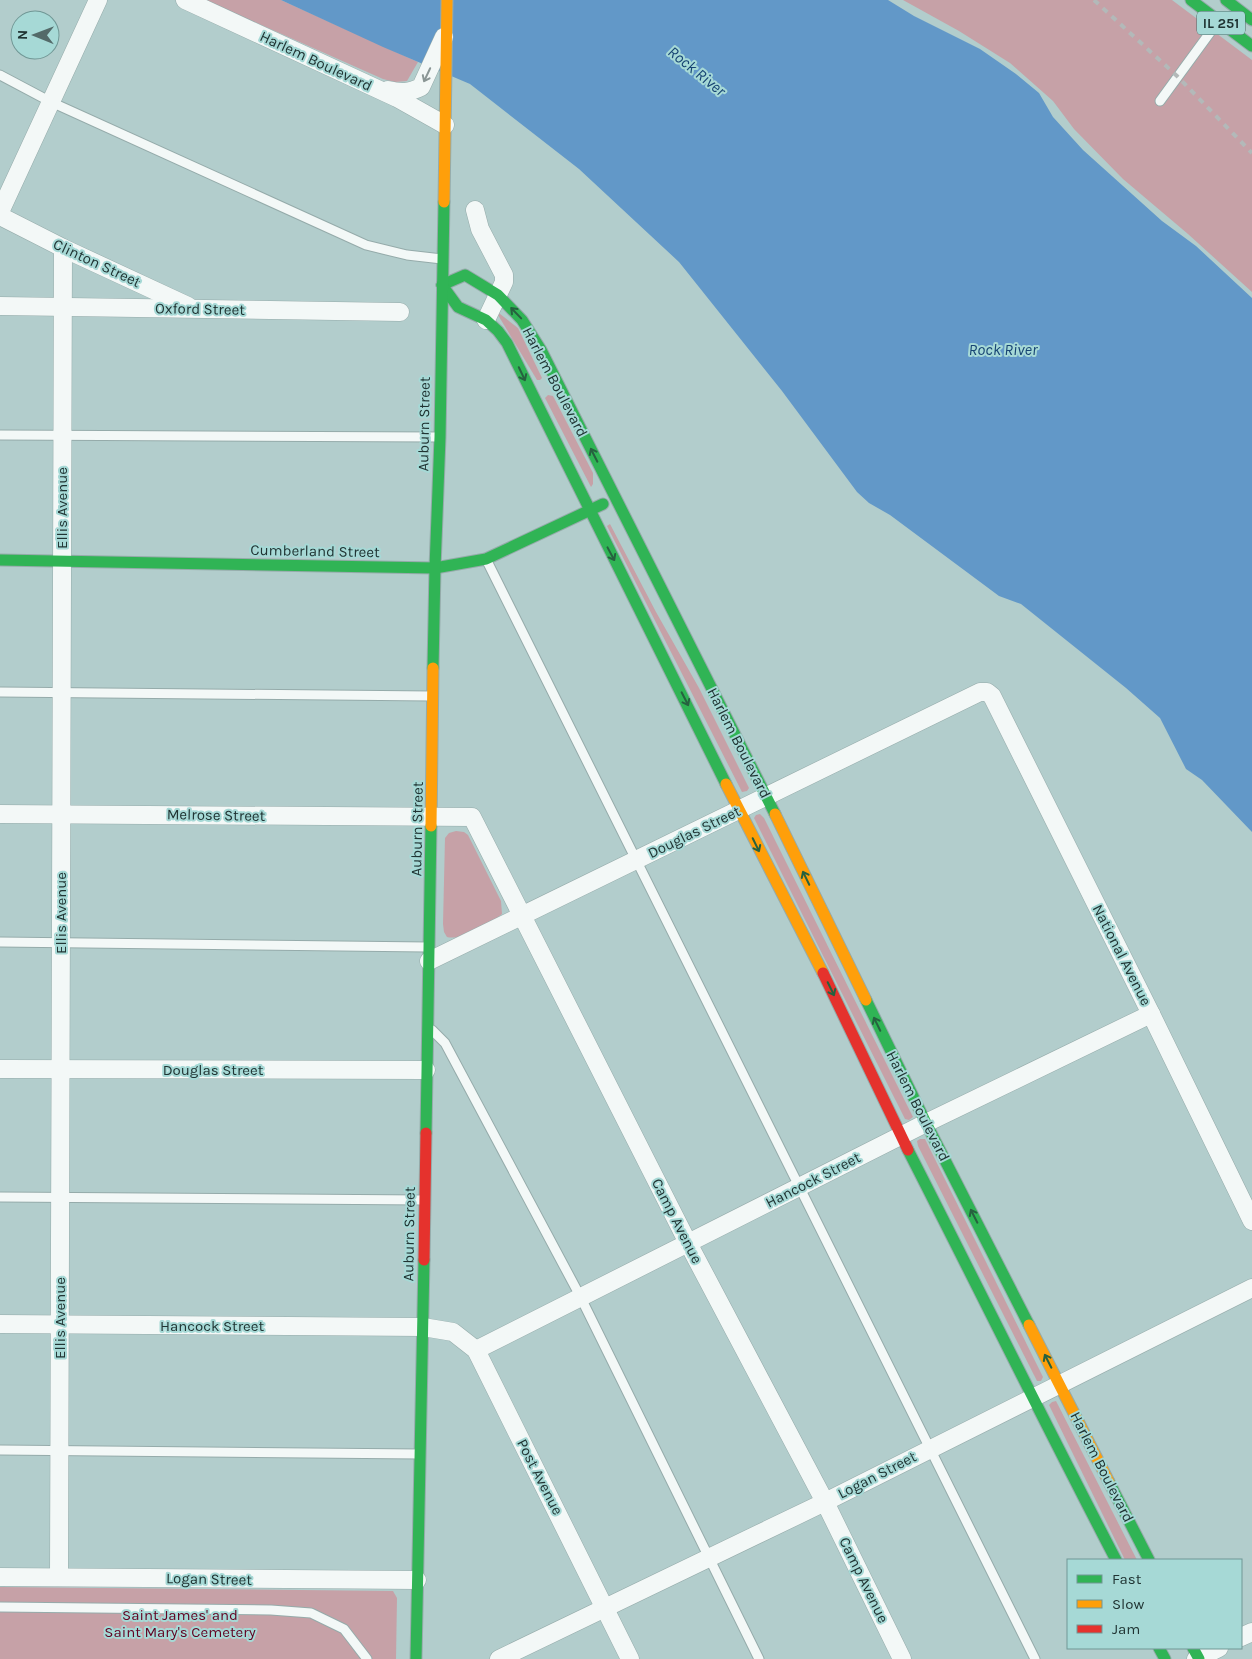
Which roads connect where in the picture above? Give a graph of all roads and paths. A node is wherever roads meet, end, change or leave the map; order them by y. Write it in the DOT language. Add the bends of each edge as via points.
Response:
graph roads {
  1 [pos="98,0"];
  2 [pos="185,0"];
  3 [pos="447,0"];
  4 [pos="1191,0"];
  5 [pos="1228,1"];
  6 [pos="1252,20"];
  7 [pos="1218,21"];
  8 [pos="446,31"];
  9 [pos="1252,46"];
  10 [pos="0,75"];
  11 [pos="375,88"];
  12 [pos="1160,101"];
  13 [pos="51,102"];
  14 [pos="445,125"];
  15 [pos="475,210"];
  16 [pos="0,214"];
  17 [pos="63,248"];
  18 [pos="442,259"];
  19 [pos="442,285"];
  20 [pos="498,295"];
  21 [pos="0,306"];
  22 [pos="63,306"];
  23 [pos="196,309"];
  24 [pos="400,312"];
  25 [pos="486,320"];
  26 [pos="545,389"];
  27 [pos="0,435"];
  28 [pos="62,435"];
  29 [pos="440,437"];
  30 [pos="616,498"];
  31 [pos="589,511"];
  32 [pos="486,559"];
  33 [pos="0,560"];
  34 [pos="62,560"];
  35 [pos="435,568"];
  36 [pos="0,692"];
  37 [pos="62,692"];
  38 [pos="987,692"];
  39 [pos="434,696"];
  40 [pos="766,797"];
  41 [pos="739,810"];
  42 [pos="62,813"];
  43 [pos="0,814"];
  44 [pos="432,817"];
  45 [pos="636,860"];
  46 [pos="521,915"];
  47 [pos="0,942"];
  48 [pos="61,942"];
  49 [pos="429,954"];
  50 [pos="1151,1014"];
  51 [pos="427,1025"];
  52 [pos="0,1069"];
  53 [pos="61,1069"];
  54 [pos="426,1070"];
  55 [pos="926,1123"];
  56 [pos="901,1136"];
  57 [pos="800,1187"];
  58 [pos="0,1197"];
  59 [pos="60,1198"];
  60 [pos="425,1200"];
  61 [pos="1252,1221"];
  62 [pos="688,1243"];
  63 [pos="1252,1288"];
  64 [pos="580,1296"];
  65 [pos="0,1324"];
  66 [pos="60,1325"];
  67 [pos="423,1327"];
  68 [pos="476,1350"];
  69 [pos="1060,1384"];
  70 [pos="1032,1398"];
  71 [pos="930,1449"];
  72 [pos="0,1450"];
  73 [pos="60,1451"];
  74 [pos="420,1454"];
  75 [pos="825,1502"];
  76 [pos="708,1558"];
  77 [pos="1115,1559"];
  78 [pos="1148,1559"];
  79 [pos="0,1577"];
  80 [pos="59,1577"];
  81 [pos="417,1580"];
  82 [pos="0,1607"];
  83 [pos="606,1608"];
  84 [pos="1216,1649"];
  85 [pos="1196,1656"];
  86 [pos="367,1659"];
  87 [pos="416,1659"];
  88 [pos="499,1659"];
  89 [pos="630,1659"];
  90 [pos="759,1659"];
  91 [pos="902,1659"];
  92 [pos="1035,1659"];
  1 -- 13 [label="street"];
  2 -- 11 [label="street, Harlem Boulevard"];
  3 -- 8 [label="street, Auburn Street"];
  4 -- 7 [label="street, IL 251"];
  5 -- 6 [label="street, IL 251"];
  7 -- 9 [label="street, IL 251"];
  7 -- 12 [label="lane"];
  8 -- 11 [label="street, one-way" via="420,87 402,93"];
  8 -- 14 [label="street, Auburn Street"];
  10 -- 13 [label="lane"];
  11 -- 14 [label="street, Harlem Boulevard"];
  13 -- 16 [label="street"];
  13 -- 18 [label="lane" via="366,244 407,256"];
  14 -- 18 [label="street, Auburn Street"];
  15 -- 20 [label="street" via="480,229 504,275"];
  16 -- 17 [label="street, Clinton Street"];
  17 -- 22 [label="street, Ellis Avenue"];
  17 -- 23 [label="street, Clinton Street"];
  18 -- 19 [label="street, Auburn Street"];
  19 -- 20 [label="street, Harlem Boulevard" via="465,275"];
  19 -- 25 [label="street, Harlem Boulevard" via="458,307"];
  19 -- 29 [label="street, Auburn Street"];
  20 -- 25 [label="street"];
  26 -- 20 [label="street, Harlem Boulevard, one-way" via="541,350 522,320"];
  21 -- 22 [label="street, Oxford Street"];
  22 -- 23 [label="street, Oxford Street"];
  22 -- 28 [label="street, Ellis Avenue"];
  23 -- 24 [label="street, Oxford Street"];
  25 -- 26 [label="street, Harlem Boulevard, one-way"];
  30 -- 26 [label="street, Harlem Boulevard, one-way"];
  26 -- 31 [label="street, Harlem Boulevard"];
  27 -- 28 [label="lane"];
  28 -- 29 [label="lane"];
  28 -- 34 [label="street, Ellis Avenue"];
  29 -- 35 [label="street, Auburn Street"];
  30 -- 31 [label="street, Cumberland Street"];
  30 -- 40 [label="street, Harlem Boulevard"];
  31 -- 32 [label="street, Cumberland Street"];
  31 -- 41 [label="street, Harlem Boulevard, one-way"];
  32 -- 35 [label="street, Cumberland Street"];
  32 -- 45 [label="lane"];
  33 -- 34 [label="street, Cumberland Street"];
  34 -- 35 [label="street, Cumberland Street"];
  34 -- 37 [label="street, Ellis Avenue"];
  35 -- 39 [label="street, Auburn Street"];
  36 -- 37 [label="lane"];
  37 -- 39 [label="lane"];
  37 -- 42 [label="street, Ellis Avenue"];
  38 -- 40 [label="street, Douglas Street" via="980,692"];
  38 -- 50 [label="street, National Avenue" via="992,696"];
  39 -- 44 [label="street, Auburn Street"];
  40 -- 41 [label="street, Douglas Street"];
  55 -- 40 [label="street, Harlem Boulevard, one-way"];
  41 -- 45 [label="street, Douglas Street"];
  41 -- 56 [label="street, Harlem Boulevard, one-way" via="815,957"];
  42 -- 43 [label="street, Melrose Street"];
  42 -- 44 [label="street, Melrose Street"];
  42 -- 48 [label="street, Ellis Avenue"];
  44 -- 46 [label="street, Camp Avenue" via="472,817"];
  44 -- 49 [label="street, Auburn Street"];
  45 -- 46 [label="street, Douglas Street"];
  45 -- 57 [label="lane"];
  46 -- 49 [label="street, Douglas Street"];
  46 -- 62 [label="street, Camp Avenue"];
  47 -- 48 [label="lane"];
  48 -- 49 [label="lane"];
  48 -- 53 [label="street, Ellis Avenue"];
  49 -- 51 [label="street, Auburn Street"];
  50 -- 55 [label="street, Hancock Street"];
  50 -- 61 [label="street, National Avenue"];
  51 -- 54 [label="street, Auburn Street"];
  51 -- 64 [label="lane" via="445,1044"];
  52 -- 53 [label="street, Douglas Street"];
  53 -- 54 [label="street, Douglas Street"];
  53 -- 59 [label="street, Ellis Avenue"];
  54 -- 60 [label="street, Auburn Street"];
  55 -- 56 [label="street, Hancock Street"];
  69 -- 55 [label="street, Harlem Boulevard, one-way"];
  56 -- 57 [label="street, Hancock Street"];
  56 -- 70 [label="street, Harlem Boulevard"];
  57 -- 62 [label="street, Hancock Street"];
  57 -- 71 [label="lane"];
  58 -- 59 [label="lane"];
  59 -- 60 [label="lane"];
  59 -- 66 [label="street, Ellis Avenue"];
  60 -- 67 [label="street, Auburn Street"];
  62 -- 64 [label="street, Hancock Street"];
  62 -- 75 [label="street, Camp Avenue"];
  63 -- 69 [label="street, Logan Street"];
  64 -- 68 [label="street, Hancock Street"];
  64 -- 76 [label="lane"];
  65 -- 66 [label="street, Hancock Street"];
  66 -- 67 [label="street, Hancock Street"];
  66 -- 73 [label="street, Ellis Avenue"];
  67 -- 68 [label="street, Post Avenue" via="453,1332"];
  67 -- 74 [label="street, Auburn Street"];
  68 -- 83 [label="street, Post Avenue"];
  69 -- 70 [label="street, Logan Street"];
  69 -- 78 [label="street, Harlem Boulevard"];
  70 -- 71 [label="street, Logan Street"];
  70 -- 77 [label="street, Harlem Boulevard"];
  71 -- 75 [label="street, Logan Street"];
  71 -- 92 [label="lane"];
  72 -- 73 [label="lane"];
  73 -- 74 [label="lane"];
  73 -- 80 [label="street, Ellis Avenue"];
  74 -- 81 [label="street, Auburn Street"];
  75 -- 76 [label="street, Logan Street"];
  75 -- 91 [label="street, Camp Avenue"];
  76 -- 83 [label="street, Logan Street"];
  76 -- 90 [label="lane"];
  79 -- 80 [label="street, Logan Street"];
  80 -- 81 [label="street, Logan Street"];
  81 -- 87 [label="street, Auburn Street"];
  82 -- 86 [label="lane" via="311,1613 344,1629"];
  83 -- 88 [label="street, Logan Street"];
  83 -- 89 [label="street, Post Avenue"];
  84 -- 85 [label="street"];
}
